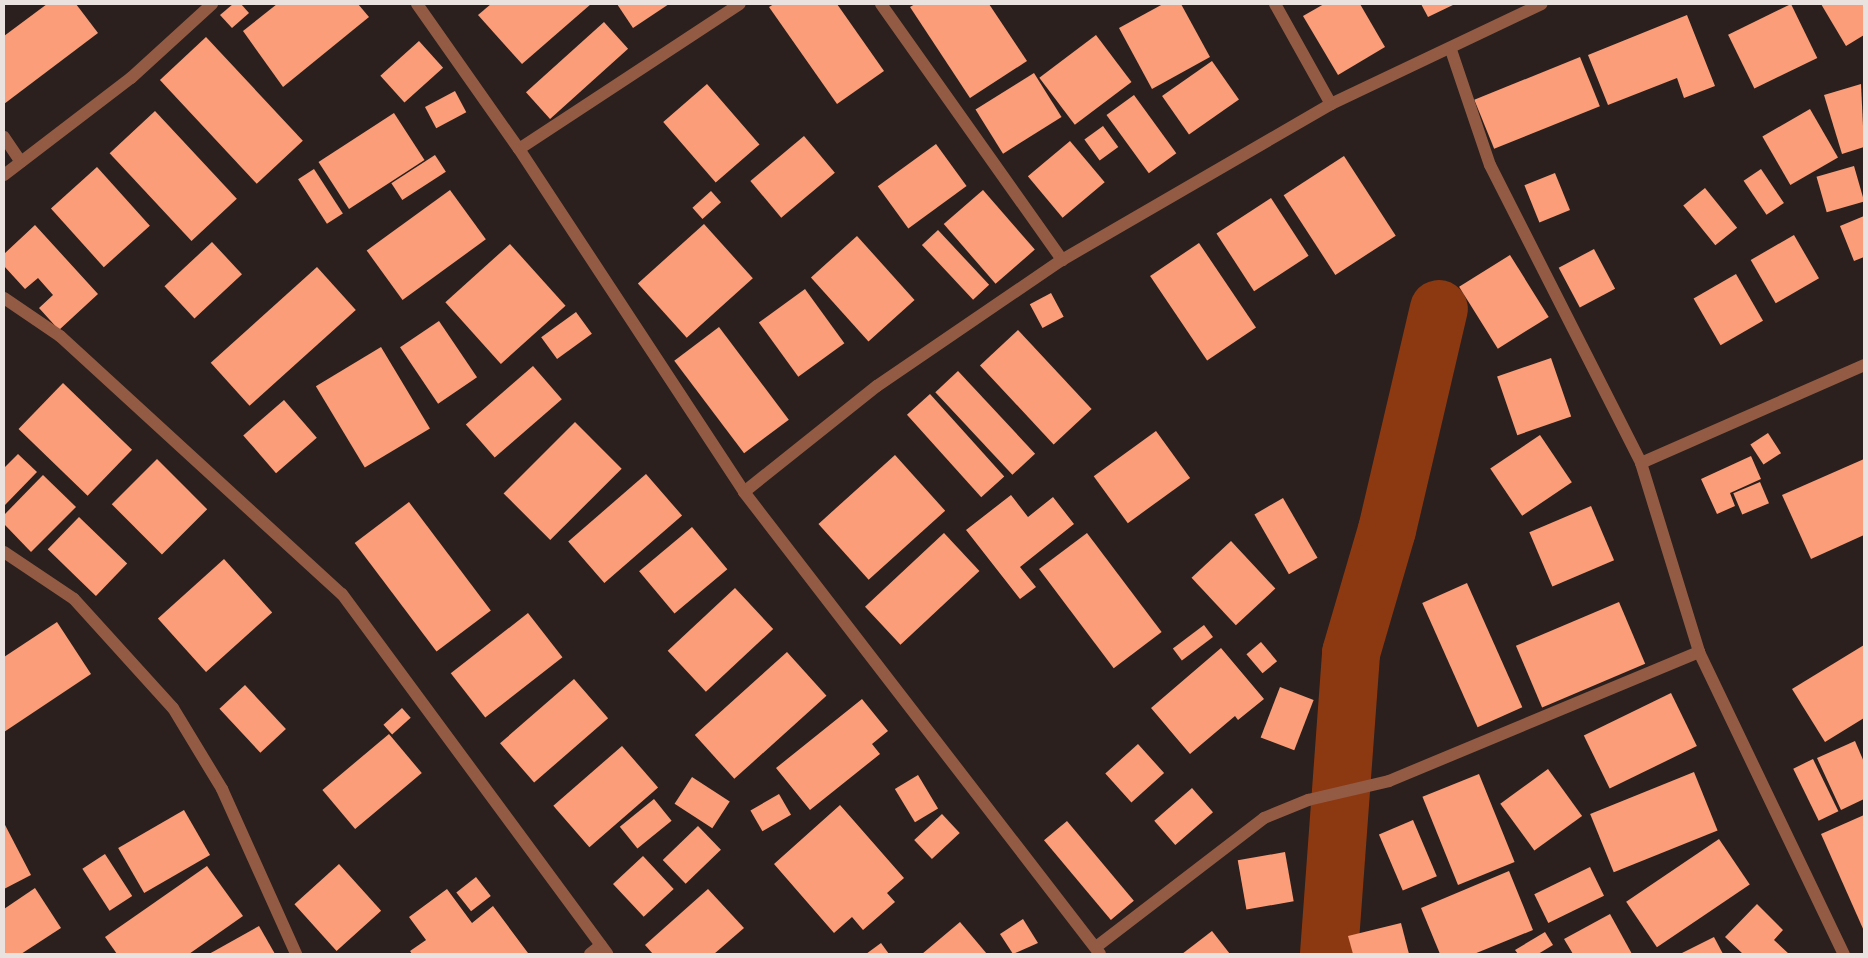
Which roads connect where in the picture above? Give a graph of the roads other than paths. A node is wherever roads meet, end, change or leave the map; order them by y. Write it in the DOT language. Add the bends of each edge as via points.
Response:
graph roads {
  1 [pos="212,4"];
  2 [pos="417,4"];
  3 [pos="740,4"];
  4 [pos="881,4"];
  5 [pos="1275,4"];
  6 [pos="1542,4"];
  7 [pos="1451,50"];
  8 [pos="1331,104"];
  9 [pos="4,138"];
  10 [pos="519,149"];
  11 [pos="21,162"];
  12 [pos="4,175"];
  13 [pos="1062,260"];
  14 [pos="4,298"];
  15 [pos="1864,366"];
  16 [pos="1642,463"];
  17 [pos="744,492"];
  18 [pos="4,552"];
  19 [pos="1700,652"];
  20 [pos="604,950"];
  21 [pos="1098,951"];
  22 [pos="296,954"];
  23 [pos="590,954"];
  24 [pos="1844,954"];
  1 -- 11 [label="street" via="131,78"];
  2 -- 10 [label="street"];
  3 -- 10 [label="street"];
  4 -- 13 [label="street"];
  5 -- 8 [label="street"];
  6 -- 7 [label="street"];
  7 -- 8 [label="street"];
  7 -- 16 [label="street" via="1490,165"];
  8 -- 13 [label="street"];
  9 -- 11 [label="street"];
  10 -- 17 [label="street"];
  11 -- 12 [label="street"];
  13 -- 17 [label="street" via="876,386"];
  14 -- 20 [label="street" via="60,336 342,594"];
  15 -- 16 [label="street"];
  16 -- 19 [label="street"];
  17 -- 21 [label="street"];
  18 -- 22 [label="street" via="74,599 173,708 222,789"];
  19 -- 21 [label="street" via="1389,781 1308,800 1264,818"];
  19 -- 24 [label="street"];
  20 -- 23 [label="street"];
}
